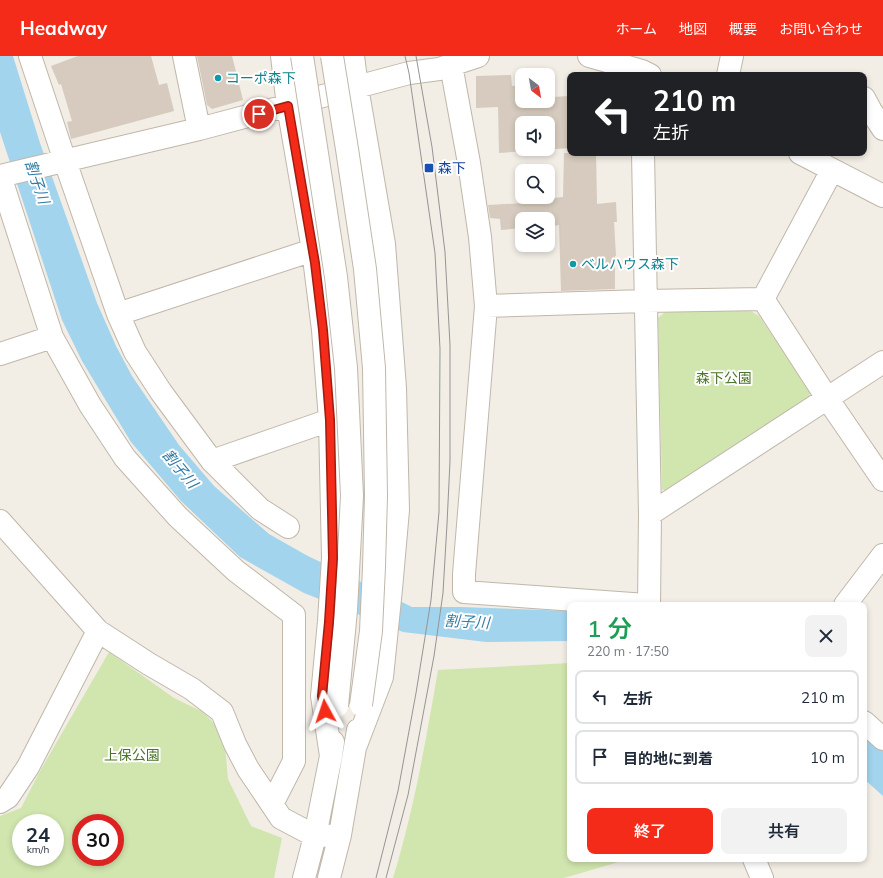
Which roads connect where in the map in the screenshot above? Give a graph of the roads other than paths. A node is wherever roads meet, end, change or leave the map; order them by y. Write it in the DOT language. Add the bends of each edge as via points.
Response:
graph roads {
  1 [pos="30,56"];
  2 [pos="184,56"];
  3 [pos="282,56"];
  4 [pos="302,56"];
  5 [pos="332,56"];
  6 [pos="353,56"];
  7 [pos="478,56"];
  8 [pos="589,56"];
  9 [pos="732,56"];
  10 [pos="442,63"];
  11 [pos="641,69"];
  12 [pos="729,72"];
  13 [pos="357,87"];
  14 [pos="867,104"];
  15 [pos="288,106"];
  16 [pos="883,129"];
  17 [pos="199,130"];
  18 [pos="643,156"];
  19 [pos="806,156"];
  20 [pos="60,162"];
  21 [pos="832,170"];
  22 [pos="2,176"];
  23 [pos="883,196"];
  24 [pos="313,250"];
  25 [pos="763,299"];
  26 [pos="645,301"];
  27 [pos="486,306"];
  28 [pos="118,314"];
  29 [pos="52,337"];
  30 [pos="0,354"];
  31 [pos="883,362"];
  32 [pos="827,398"];
  33 [pos="330,420"];
  34 [pos="212,461"];
  35 [pos="883,480"];
  36 [pos="650,514"];
  37 [pos="0,521"];
  38 [pos="288,527"];
  39 [pos="883,555"];
  40 [pos="604,602"];
  41 [pos="649,602"];
  42 [pos="847,602"];
  43 [pos="98,631"];
  44 [pos="867,725"];
  45 [pos="883,739"];
  46 [pos="356,745"];
  47 [pos="331,756"];
  48 [pos="0,802"];
  49 [pos="272,804"];
  50 [pos="340,835"];
  51 [pos="315,836"];
  52 [pos="755,862"];
  53 [pos="304,878"];
  54 [pos="329,878"];
  55 [pos="762,878"];
  1 -- 20 [label="street"];
  2 -- 17 [label="street"];
  3 -- 15 [label="street"];
  4 -- 47 [label="street, bridge" via="335,269 346,368 352,496 346,610"];
  5 -- 46 [label="street, bridge" via="365,269 374,368 376,496 371,631"];
  6 -- 13 [label="street"];
  7 -- 10 [label="street"];
  8 -- 11 [label="street"];
  9 -- 12 [label="street"];
  10 -- 13 [label="street"];
  10 -- 27 [label="street" via="469,162 480,237"];
  13 -- 15 [label="street"];
  13 -- 46 [label="street" via="384,244 395,388 398,510 382,677"];
  14 -- 16 [label="street"];
  15 -- 17 [label="street"];
  15 -- 24 [label="street"];
  17 -- 20 [label="street"];
  18 -- 26 [label="street"];
  19 -- 21 [label="street"];
  20 -- 22 [label="street"];
  20 -- 28 [label="street"];
  21 -- 23 [label="street"];
  21 -- 25 [label="street"];
  22 -- 29 [label="street"];
  24 -- 28 [label="street"];
  24 -- 33 [label="street"];
  25 -- 26 [label="street"];
  25 -- 32 [label="street"];
  26 -- 27 [label="street"];
  26 -- 36 [label="street"];
  27 -- 40 [label="street" via="464,592"];
  28 -- 34 [label="street" via="135,352"];
  29 -- 30 [label="street"];
  29 -- 49 [label="street" via="90,405 126,458 178,517 236,570 294,615 294,760"];
  31 -- 32 [label="street"];
  32 -- 35 [label="street"];
  32 -- 36 [label="street"];
  33 -- 34 [label="street"];
  33 -- 47 [label="street" via="333,558 322,696"];
  34 -- 38 [label="street" via="260,509"];
  36 -- 41 [label="street"];
  37 -- 43 [label="street"];
  39 -- 42 [label="street"];
  43 -- 48 [label="street" via="28,767 8,797"];
  43 -- 49 [label="street" via="192,689 222,712 248,769"];
  44 -- 45 [label="street"];
  46 -- 50 [label="street"];
  47 -- 51 [label="street"];
  49 -- 51 [label="street" via="281,818"];
  50 -- 51 [label="street"];
  50 -- 54 [label="street"];
  51 -- 53 [label="street"];
  52 -- 55 [label="street"];
}
